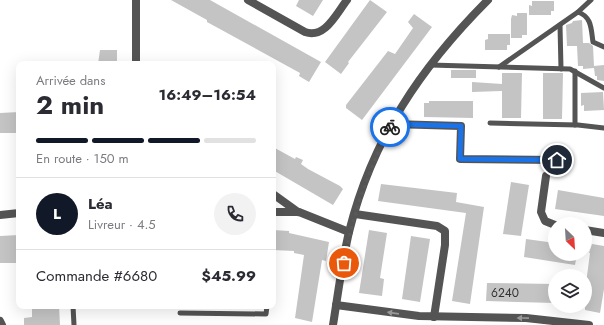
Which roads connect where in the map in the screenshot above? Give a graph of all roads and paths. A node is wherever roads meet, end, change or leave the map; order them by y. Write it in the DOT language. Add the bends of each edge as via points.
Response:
graph roads {
  1 [pos="136,0"];
  2 [pos="248,0"];
  3 [pos="347,0"];
  4 [pos="488,0"];
  5 [pos="591,0"];
  6 [pos="578,12"];
  7 [pos="560,25"];
  8 [pos="604,47"];
  9 [pos="136,61"];
  10 [pos="429,65"];
  11 [pos="499,67"];
  12 [pos="561,68"];
  13 [pos="575,72"];
  14 [pos="604,88"];
  15 [pos="490,123"];
  16 [pos="391,124"];
  17 [pos="575,124"];
  18 [pos="604,128"];
  19 [pos="557,160"];
  20 [pos="546,176"];
  21 [pos="276,196"];
  22 [pos="276,212"];
  23 [pos="299,212"];
  24 [pos="16,213"];
  25 [pos="355,214"];
  26 [pos="0,215"];
  27 [pos="548,222"];
  28 [pos="592,231"];
  29 [pos="349,232"];
  30 [pos="604,233"];
  31 [pos="336,305"];
  32 [pos="73,309"];
  33 [pos="267,309"];
  34 [pos="180,313"];
  35 [pos="434,317"];
  36 [pos="0,320"];
  37 [pos="2,325"];
  38 [pos="74,325"];
  39 [pos="333,325"];
  40 [pos="590,325"];
  1 -- 9 [label="street"];
  2 -- 3 [label="street" via="313,34 325,29"];
  4 -- 10 [label="street" via="459,28"];
  5 -- 6 [label="lane"];
  6 -- 7 [label="lane"];
  6 -- 8 [label="lane" via="585,14 591,23 593,42"];
  7 -- 11 [label="lane"];
  7 -- 12 [label="lane"];
  10 -- 11 [label="lane"];
  10 -- 16 [label="street"];
  11 -- 12 [label="lane"];
  12 -- 13 [label="lane"];
  13 -- 14 [label="lane"];
  13 -- 17 [label="lane"];
  15 -- 17 [label="lane"];
  16 -- 19 [label="street" via="461,126 460,159"];
  16 -- 25 [label="street" via="372,165"];
  17 -- 18 [label="lane"];
  20 -- 27 [label="street" via="541,212"];
  21 -- 23 [label="street"];
  22 -- 23 [label="street"];
  23 -- 29 [label="street"];
  24 -- 26 [label="street"];
  25 -- 29 [label="street"];
  25 -- 35 [label="street" via="437,226 445,231"];
  28 -- 30 [label="street"];
  29 -- 31 [label="street"];
  35 -- 31 [label="street, one-way"];
  31 -- 39 [label="street"];
  32 -- 38 [label="lane"];
  33 -- 34 [label="lane" via="266,314"];
  40 -- 35 [label="street, one-way" via="526,318"];
  36 -- 37 [label="street"];
}
